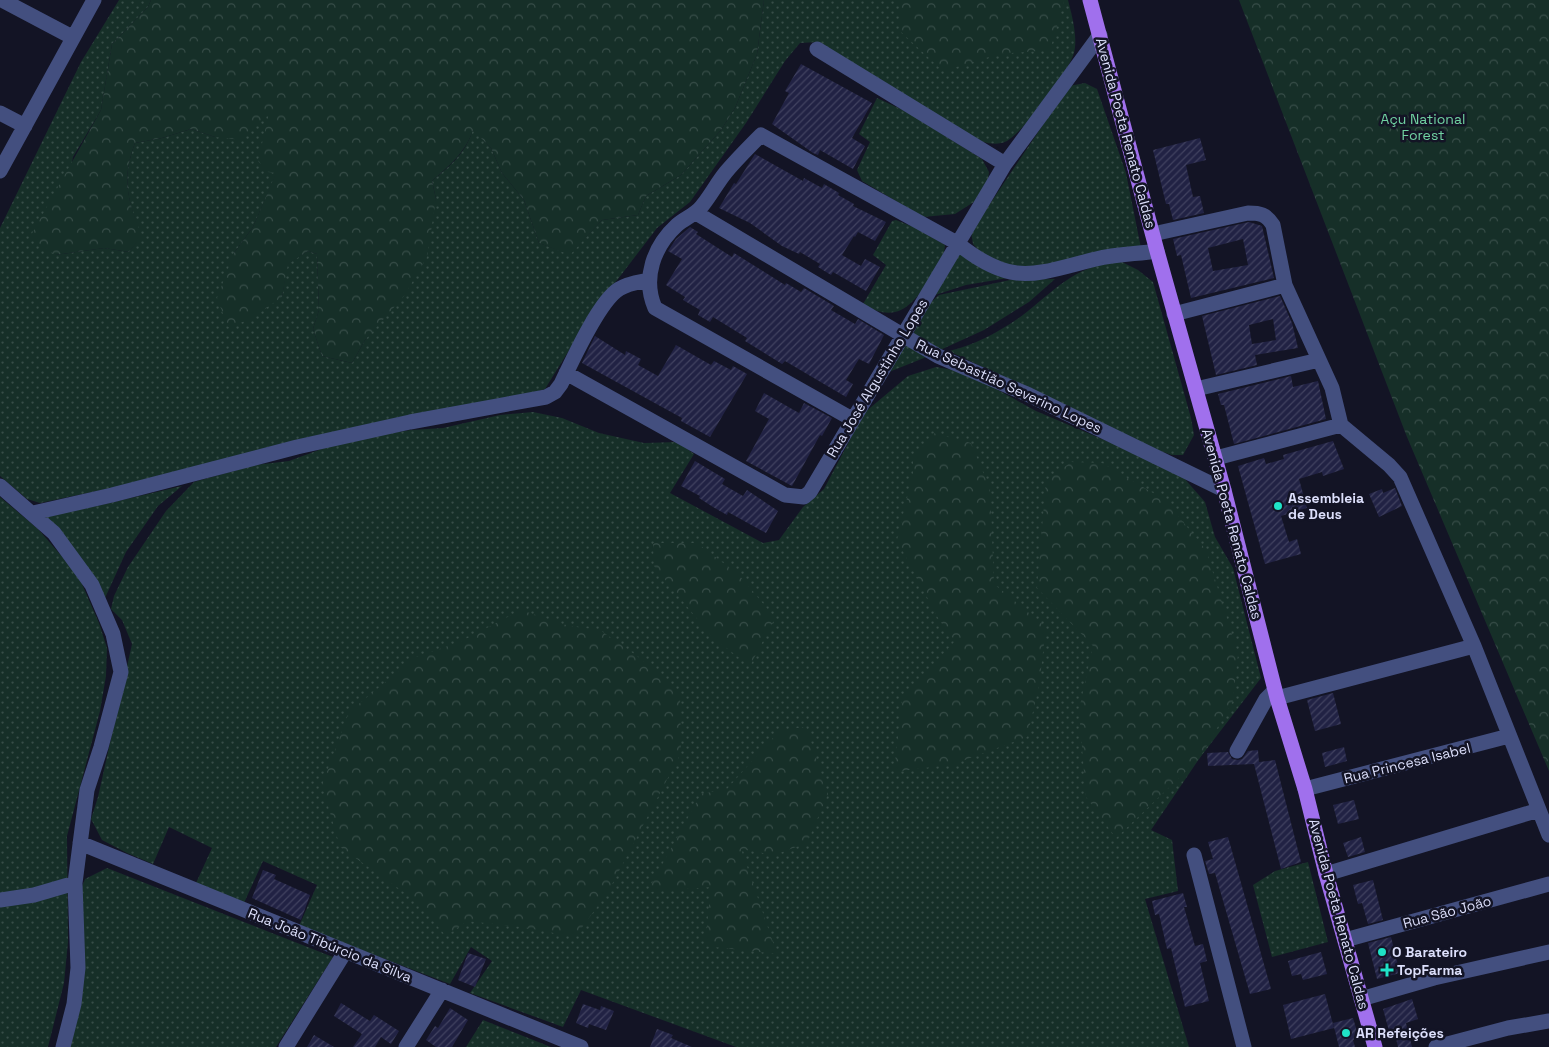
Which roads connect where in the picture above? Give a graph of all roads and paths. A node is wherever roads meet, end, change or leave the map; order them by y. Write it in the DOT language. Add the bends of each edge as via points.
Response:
graph roads {
  1 [pos="2,0"];
  2 [pos="94,0"];
  3 [pos="1090,0"];
  4 [pos="1100,36"];
  5 [pos="72,37"];
  6 [pos="818,49"];
  7 [pos="0,113"];
  8 [pos="25,126"];
  9 [pos="1005,164"];
  10 [pos="0,171"];
  11 [pos="696,213"];
  12 [pos="1153,234"];
  13 [pos="957,243"];
  14 [pos="1157,251"];
  15 [pos="649,280"];
  16 [pos="1285,285"];
  17 [pos="1174,314"];
  18 [pos="902,336"];
  19 [pos="1319,360"];
  20 [pos="566,373"];
  21 [pos="1196,389"];
  22 [pos="852,419"];
  23 [pos="1341,425"];
  24 [pos="1216,458"];
  25 [pos="0,486"];
  26 [pos="1224,490"];
  27 [pos="33,513"];
  28 [pos="1474,646"];
  29 [pos="1276,694"];
  30 [pos="1509,736"];
  31 [pos="1237,752"];
  32 [pos="1305,789"];
  33 [pos="1539,810"];
  34 [pos="1549,836"];
  35 [pos="80,843"];
  36 [pos="1194,855"];
  37 [pos="1326,874"];
  38 [pos="75,883"];
  39 [pos="1549,884"];
  40 [pos="0,900"];
  41 [pos="1345,940"];
  42 [pos="345,952"];
  43 [pos="1549,952"];
  44 [pos="442,990"];
  45 [pos="1362,999"];
  46 [pos="1549,1021"];
  47 [pos="63,1047"];
  48 [pos="286,1047"];
  49 [pos="406,1047"];
  50 [pos="581,1047"];
  51 [pos="1244,1047"];
  52 [pos="1375,1047"];
  53 [pos="1436,1047"];
  1 -- 5 [label="street"];
  2 -- 5 [label="street"];
  3 -- 4 [label="main road, Avenida Poeta Renato Caldas"];
  4 -- 9 [label="street, Rua José Algustinho Lopes"];
  4 -- 12 [label="main road, Avenida Poeta Renato Caldas"];
  5 -- 8 [label="street"];
  6 -- 9 [label="street"];
  7 -- 8 [label="street"];
  8 -- 10 [label="street"];
  9 -- 13 [label="street, Rua José Algustinho Lopes"];
  11 -- 13 [label="street" via="727,170 761,135"];
  11 -- 15 [label="street" via="677,225 662,241"];
  11 -- 18 [label="street, Rua Sebastião Severino Lopes"];
  12 -- 14 [label="main road, Avenida Poeta Renato Caldas"];
  12 -- 16 [label="street" via="1259,213 1268,217 1273,225"];
  13 -- 14 [label="street" via="982,260 1010,272 1028,275 1098,258"];
  13 -- 18 [label="street, Rua José Algustinho Lopes"];
  14 -- 17 [label="main road, Avenida Poeta Renato Caldas"];
  15 -- 20 [label="street" via="629,284 613,294"];
  15 -- 22 [label="street" via="648,290 655,308"];
  16 -- 17 [label="street"];
  16 -- 19 [label="street"];
  17 -- 21 [label="main road, Avenida Poeta Renato Caldas"];
  18 -- 22 [label="street, Rua José Algustinho Lopes"];
  18 -- 26 [label="street, Rua Sebastião Severino Lopes" via="938,356 1029,395"];
  19 -- 21 [label="street"];
  19 -- 23 [label="street" via="1332,388"];
  20 -- 22 [label="street, Rua José Algustinho Lopes" via="785,495 796,498 810,492"];
  20 -- 27 [label="street" via="555,392 534,401 410,422 307,445 112,496"];
  21 -- 24 [label="main road, Avenida Poeta Renato Caldas"];
  23 -- 24 [label="street"];
  23 -- 28 [label="street" via="1400,477"];
  24 -- 26 [label="main road, Avenida Poeta Renato Caldas"];
  25 -- 27 [label="street"];
  26 -- 29 [label="main road, Avenida Poeta Renato Caldas"];
  27 -- 35 [label="street" via="54,533 92,585 113,634 121,672 87,790"];
  28 -- 29 [label="street"];
  28 -- 30 [label="street"];
  29 -- 31 [label="street" via="1266,699"];
  29 -- 32 [label="main road, Avenida Poeta Renato Caldas"];
  30 -- 32 [label="street, Rua Princesa Isabel"];
  30 -- 33 [label="street"];
  32 -- 37 [label="main road, Avenida Poeta Renato Caldas"];
  33 -- 34 [label="street"];
  33 -- 37 [label="street"];
  35 -- 38 [label="street"];
  35 -- 42 [label="street, Rua João Tibúrcio da Silva"];
  36 -- 51 [label="street"];
  37 -- 41 [label="main road, Avenida Poeta Renato Caldas"];
  38 -- 40 [label="street" via="34,895"];
  38 -- 47 [label="street" via="78,968 74,1004"];
  39 -- 41 [label="street, Rua São João"];
  41 -- 45 [label="main road, Avenida Poeta Renato Caldas"];
  42 -- 44 [label="street, Rua João Tibúrcio da Silva"];
  42 -- 48 [label="street"];
  43 -- 45 [label="street" via="1434,978"];
  44 -- 49 [label="street"];
  44 -- 50 [label="street, Rua João Tibúrcio da Silva"];
  45 -- 52 [label="main road, Avenida Poeta Renato Caldas"];
  46 -- 53 [label="street"];
}
